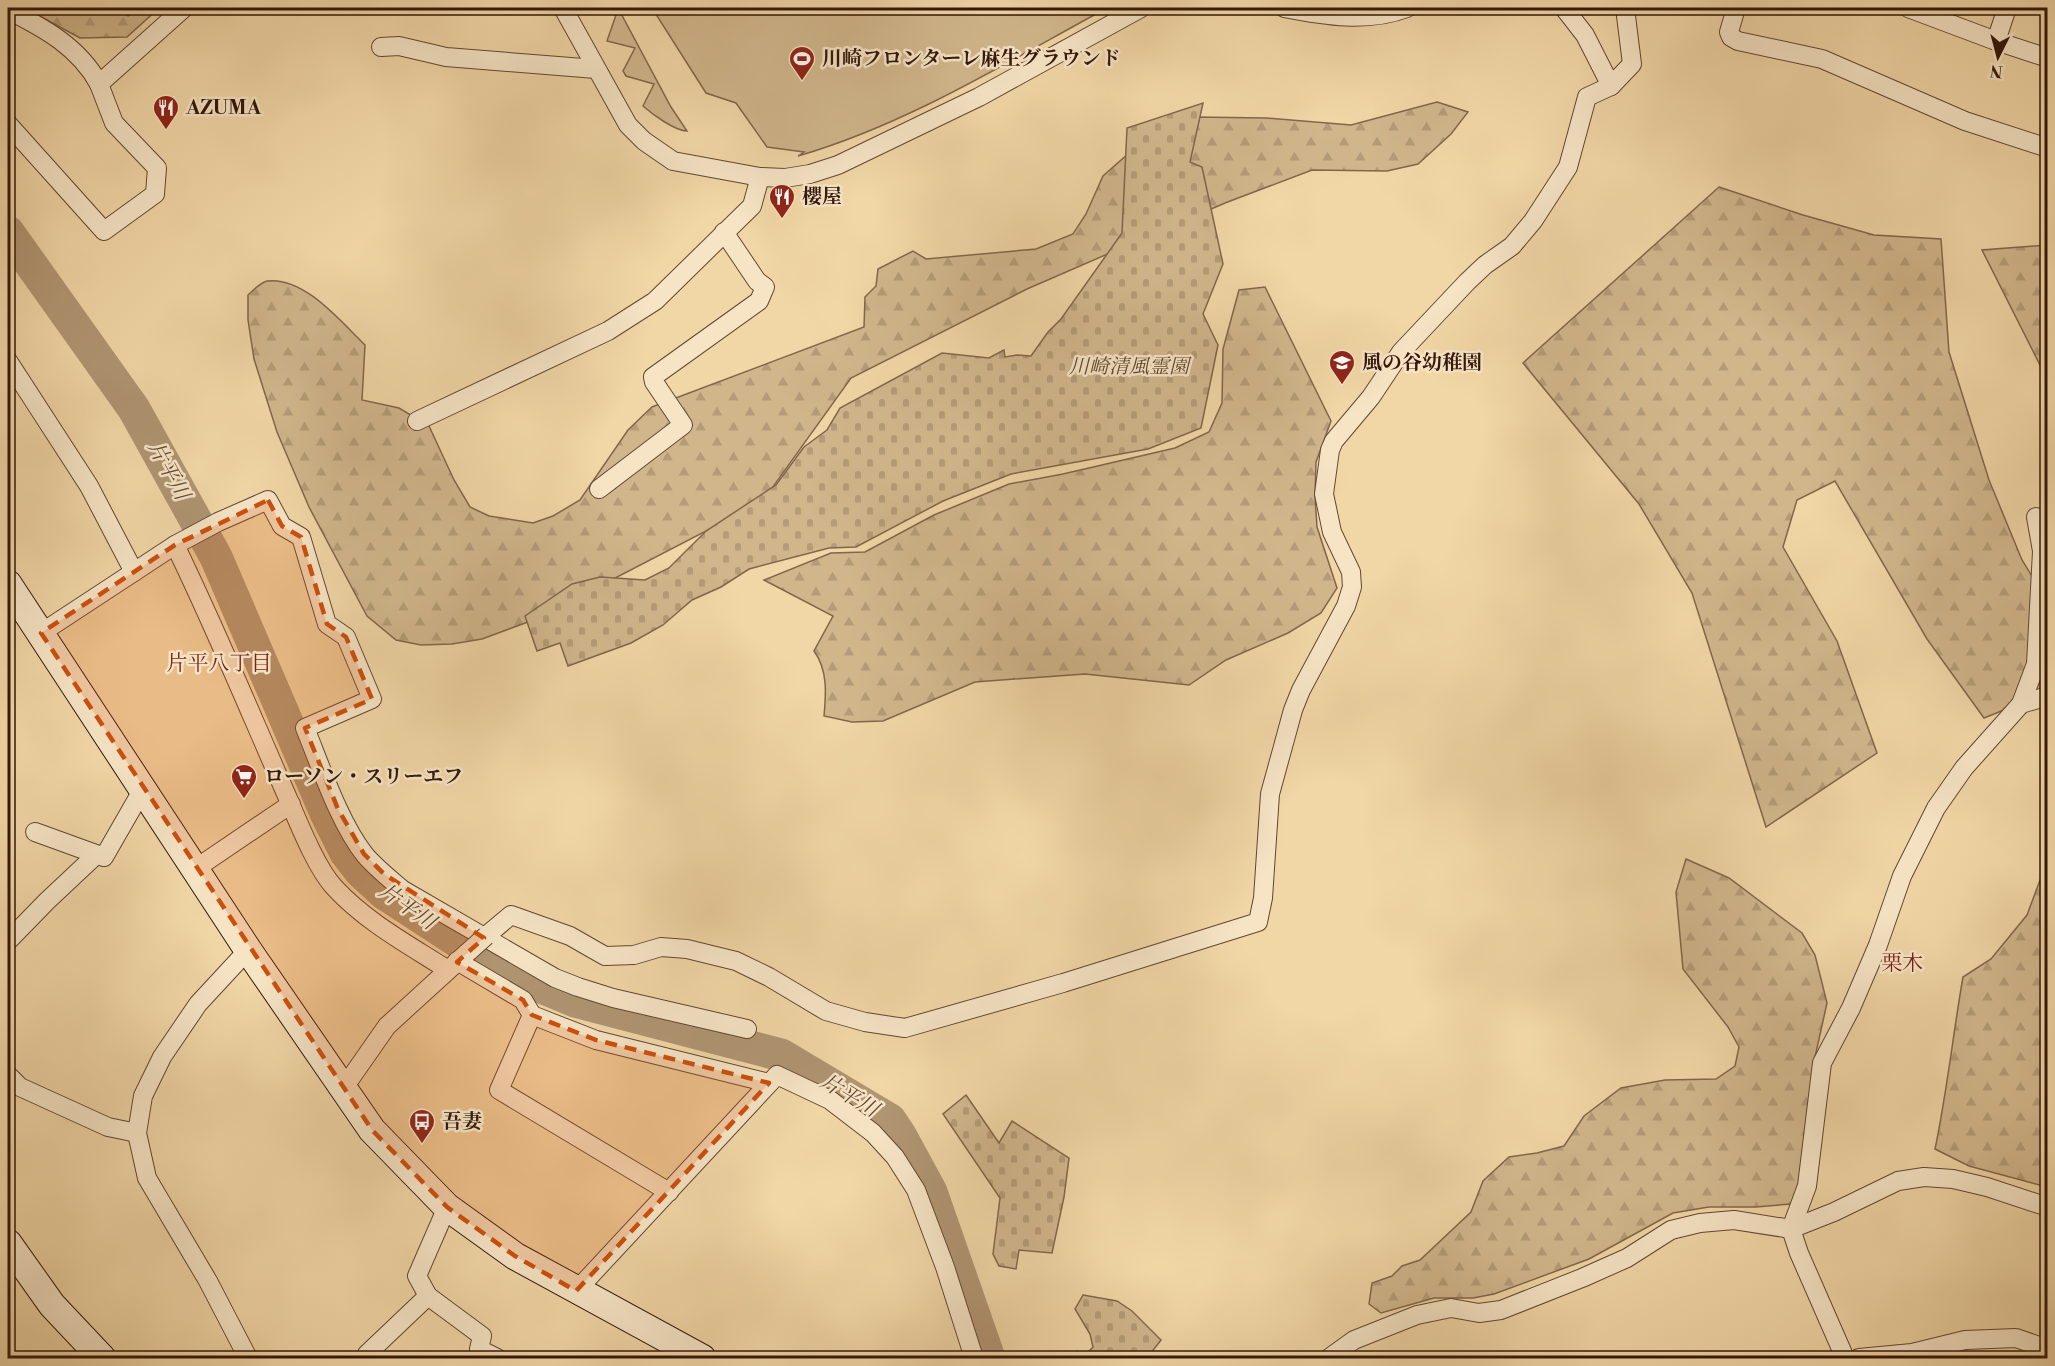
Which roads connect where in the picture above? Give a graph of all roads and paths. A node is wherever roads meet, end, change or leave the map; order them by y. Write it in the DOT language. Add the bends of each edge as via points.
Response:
graph roads {
  1 [pos="184,8"];
  2 [pos="563,8"];
  3 [pos="1141,8"];
  4 [pos="1284,8"];
  5 [pos="1407,8"];
  6 [pos="1564,8"];
  7 [pos="1625,8"];
  8 [pos="1736,8"];
  9 [pos="1908,8"];
  10 [pos="2007,8"];
  11 [pos="8,10"];
  12 [pos="1996,41"];
  13 [pos="381,47"];
  14 [pos="2048,58"];
  15 [pos="596,69"];
  16 [pos="99,84"];
  17 [pos="1611,86"];
  18 [pos="8,124"];
  19 [pos="2048,148"];
  20 [pos="760,177"];
  21 [pos="724,232"];
  22 [pos="8,361"];
  23 [pos="417,421"];
  24 [pos="599,489"];
  25 [pos="2036,517"];
  26 [pos="182,541"];
  27 [pos="134,572"];
  28 [pos="8,584"];
  29 [pos="41,633"];
  30 [pos="2048,696"];
  31 [pos="2021,704"];
  32 [pos="143,789"];
  33 [pos="291,804"];
  34 [pos="36,832"];
  35 [pos="96,855"];
  36 [pos="195,869"];
  37 [pos="8,941"];
  38 [pos="248,950"];
  39 [pos="457,961"];
  40 [pos="532,1015"];
  41 [pos="747,1029"];
  42 [pos="8,1075"];
  43 [pos="769,1083"];
  44 [pos="343,1089"];
  45 [pos="137,1133"];
  46 [pos="669,1192"];
  47 [pos="447,1207"];
  48 [pos="2048,1207"];
  49 [pos="1791,1229"];
  50 [pos="8,1243"];
  51 [pos="576,1291"];
  52 [pos="428,1296"];
  53 [pos="2048,1349"];
  54 [pos="102,1359"];
  55 [pos="248,1359"];
  56 [pos="365,1359"];
  57 [pos="497,1359"];
  58 [pos="702,1359"];
  59 [pos="974,1359"];
  60 [pos="1329,1359"];
  61 [pos="1845,1359"];
  62 [pos="1859,1359"];
  1 -- 16 [label="street"];
  2 -- 15 [label="street"];
  3 -- 20 [label="street" via="979,97 838,165 810,174"];
  4 -- 5 [label="street" via="1360,18"];
  6 -- 17 [label="street" via="1585,35"];
  7 -- 17 [label="street" via="1632,64"];
  8 -- 19 [label="street" via="1729,32 1738,41 1822,58 1965,121"];
  9 -- 12 [label="street"];
  10 -- 12 [label="street"];
  11 -- 16 [label="street" via="43,27 77,53"];
  12 -- 14 [label="street"];
  13 -- 15 [label="street" via="399,46 446,57"];
  15 -- 20 [label="street" via="628,125 644,141 673,160"];
  16 -- 18 [label="street" via="114,123 157,168 155,194 104,231"];
  17 -- 39 [label="street, bridge" via="1587,97 1568,166 1533,221 1512,246 1467,282 1401,352 1330,450 1324,494 1332,532 1351,572 1352,587 1293,710 1270,794 1258,922 905,1028 825,1011 736,961 661,947 634,955 605,956 570,936 511,915"];
  20 -- 21 [label="street" via="752,206"];
  21 -- 23 [label="street" via="655,301 608,331"];
  21 -- 24 [label="street" via="765,287 759,301 653,376 683,425"];
  22 -- 27 [label="street" via="89,486"];
  25 -- 31 [label="street" via="2042,551 2036,664"];
  26 -- 27 [label="street"];
  26 -- 33 [label="street" via="204,605"];
  26 -- 41 [label="street" via="268,500 282,526 301,537 327,624 346,637 372,699 305,728 338,809 364,854 384,874 434,909 555,978 613,998"];
  27 -- 29 [label="street"];
  28 -- 29 [label="main road"];
  29 -- 32 [label="main road"];
  30 -- 31 [label="street"];
  31 -- 49 [label="street" via="1947,792 1902,876 1878,945 1839,1035 1822,1063 1807,1186"];
  32 -- 35 [label="street" via="104,857"];
  32 -- 36 [label="main road"];
  33 -- 36 [label="street"];
  33 -- 39 [label="street" via="333,886 362,915"];
  34 -- 35 [label="street"];
  35 -- 37 [label="street"];
  36 -- 38 [label="main road"];
  38 -- 44 [label="main road"];
  38 -- 45 [label="street" via="198,1004 162,1057 143,1096"];
  39 -- 40 [label="street" via="523,1000"];
  39 -- 44 [label="street" via="387,1026"];
  40 -- 43 [label="street" via="596,1040"];
  40 -- 46 [label="street" via="499,1090"];
  42 -- 45 [label="street" via="20,1088 108,1127"];
  43 -- 46 [label="street"];
  43 -- 59 [label="street" via="777,1075 830,1100 873,1133 895,1157 916,1190"];
  44 -- 47 [label="main road" via="372,1130"];
  45 -- 55 [label="street" via="147,1178 208,1281"];
  46 -- 51 [label="street"];
  47 -- 51 [label="main road" via="515,1256"];
  47 -- 52 [label="street" via="417,1276"];
  48 -- 49 [label="street" via="1987,1187 1924,1177 1898,1181"];
  49 -- 60 [label="street" via="1734,1220 1671,1230 1628,1258 1501,1310 1479,1313 1451,1308 1417,1315 1354,1340"];
  49 -- 61 [label="street"];
  50 -- 54 [label="main road" via="52,1305"];
  51 -- 58 [label="main road"];
  52 -- 56 [label="street"];
  52 -- 57 [label="street" via="482,1336 479,1349"];
  53 -- 62 [label="street" via="2016,1338 1965,1340 1912,1353"];
}
